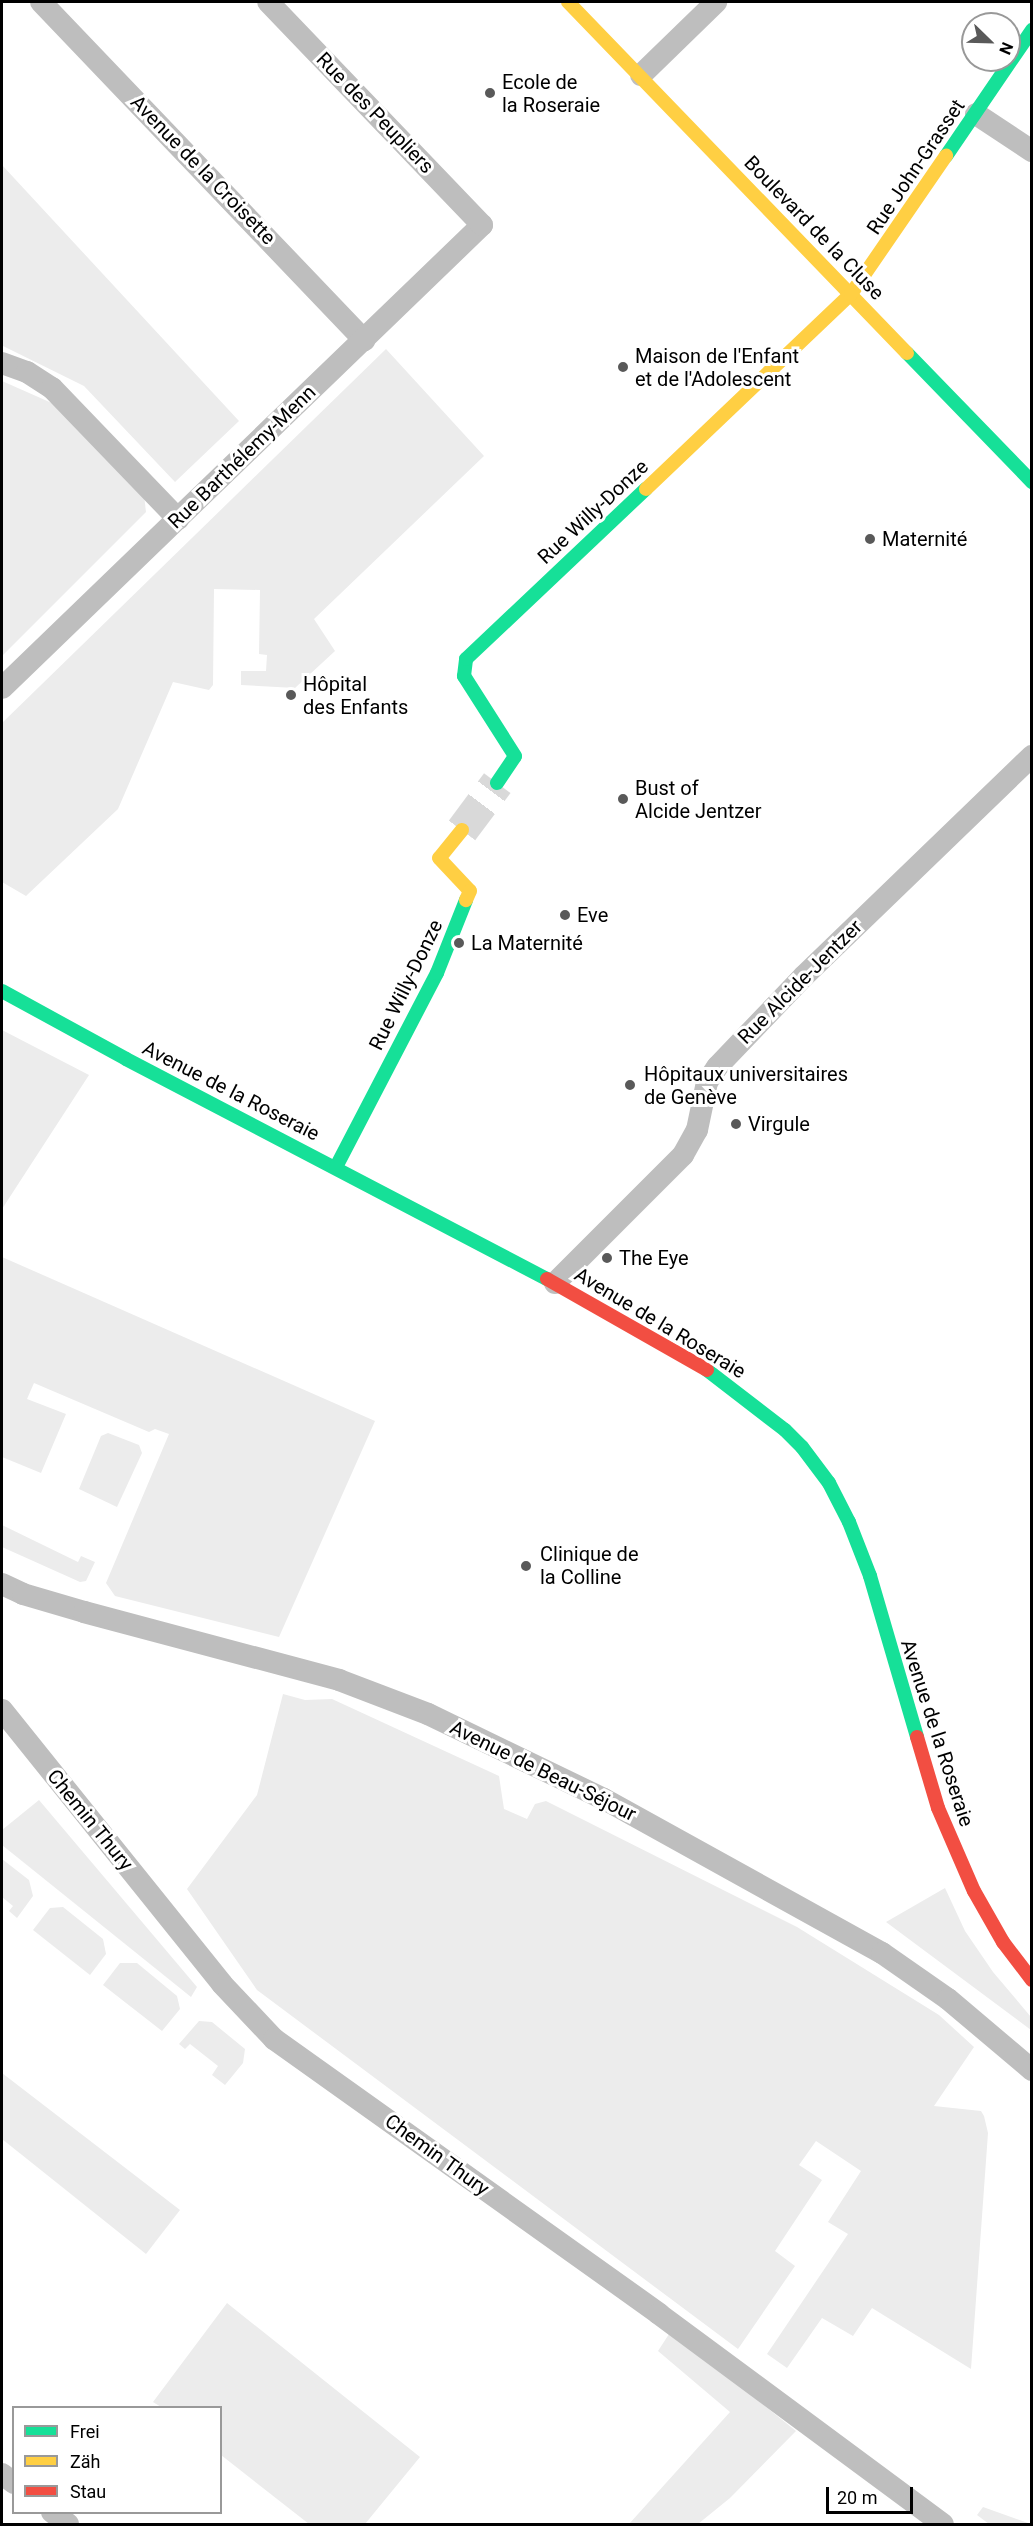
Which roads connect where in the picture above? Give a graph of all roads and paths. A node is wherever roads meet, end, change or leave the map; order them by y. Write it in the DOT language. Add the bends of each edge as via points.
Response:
graph roads {
  1 [pos="41,2"];
  2 [pos="268,2"];
  3 [pos="568,2"];
  4 [pos="716,2"];
  5 [pos="1032,30"];
  6 [pos="641,75"];
  7 [pos="976,114"];
  8 [pos="1032,152"];
  9 [pos="482,225"];
  10 [pos="851,294"];
  11 [pos="364,340"];
  12 [pos="2,363"];
  13 [pos="1032,482"];
  14 [pos="178,519"];
  15 [pos="2,688"];
  16 [pos="1032,756"];
  17 [pos="497,783"];
  18 [pos="462,830"];
  19 [pos="2,991"];
  20 [pos="336,1167"];
  21 [pos="555,1283"];
  22 [pos="2,1584"];
  23 [pos="2,1710"];
  24 [pos="1032,1980"];
  25 [pos="1032,2070"];
  26 [pos="55,2514"];
  27 [pos="68,2524"];
  28 [pos="943,2524"];
  1 -- 11 [label="street, Avenue de la Croisette"];
  2 -- 9 [label="street, Rue des Peupliers"];
  3 -- 6 [label="street, Boulevard de la Cluse"];
  4 -- 6 [label="street"];
  5 -- 7 [label="street, Rue John-Grasset"];
  6 -- 10 [label="street, Boulevard de la Cluse"];
  7 -- 8 [label="street"];
  7 -- 10 [label="street, Rue John-Grasset"];
  9 -- 11 [label="street, Rue Barthélemy-Menn"];
  10 -- 13 [label="street, Boulevard de la Cluse"];
  10 -- 17 [label="street, Rue Willy-Donze" via="466,659 464,676 515,756"];
  11 -- 14 [label="street, Rue Barthélemy-Menn"];
  12 -- 14 [label="street" via="27,372 52,388"];
  14 -- 15 [label="street, Rue Barthélemy-Menn"];
  16 -- 21 [label="street, Rue Alcide-Jentzer" via="804,976 717,1067 707,1082 697,1130 683,1155"];
  18 -- 20 [label="street, Rue Willy-Donze" via="440,858 470,891 436,973"];
  19 -- 20 [label="street, Avenue de la Roseraie"];
  20 -- 21 [label="street, Avenue de la Roseraie"];
  21 -- 24 [label="street, Avenue de la Roseraie" via="737,1391 785,1430 829,1483 870,1576 904,1699 949,1836 1003,1942"];
  22 -- 25 [label="street, Avenue de Beau-Séjour" via="84,1612 339,1680 428,1714 604,1799 882,1953 948,1999"];
  23 -- 28 [label="street, Chemin Thury" via="222,1984 274,2039"];
  26 -- 27 [label="street"];
}
